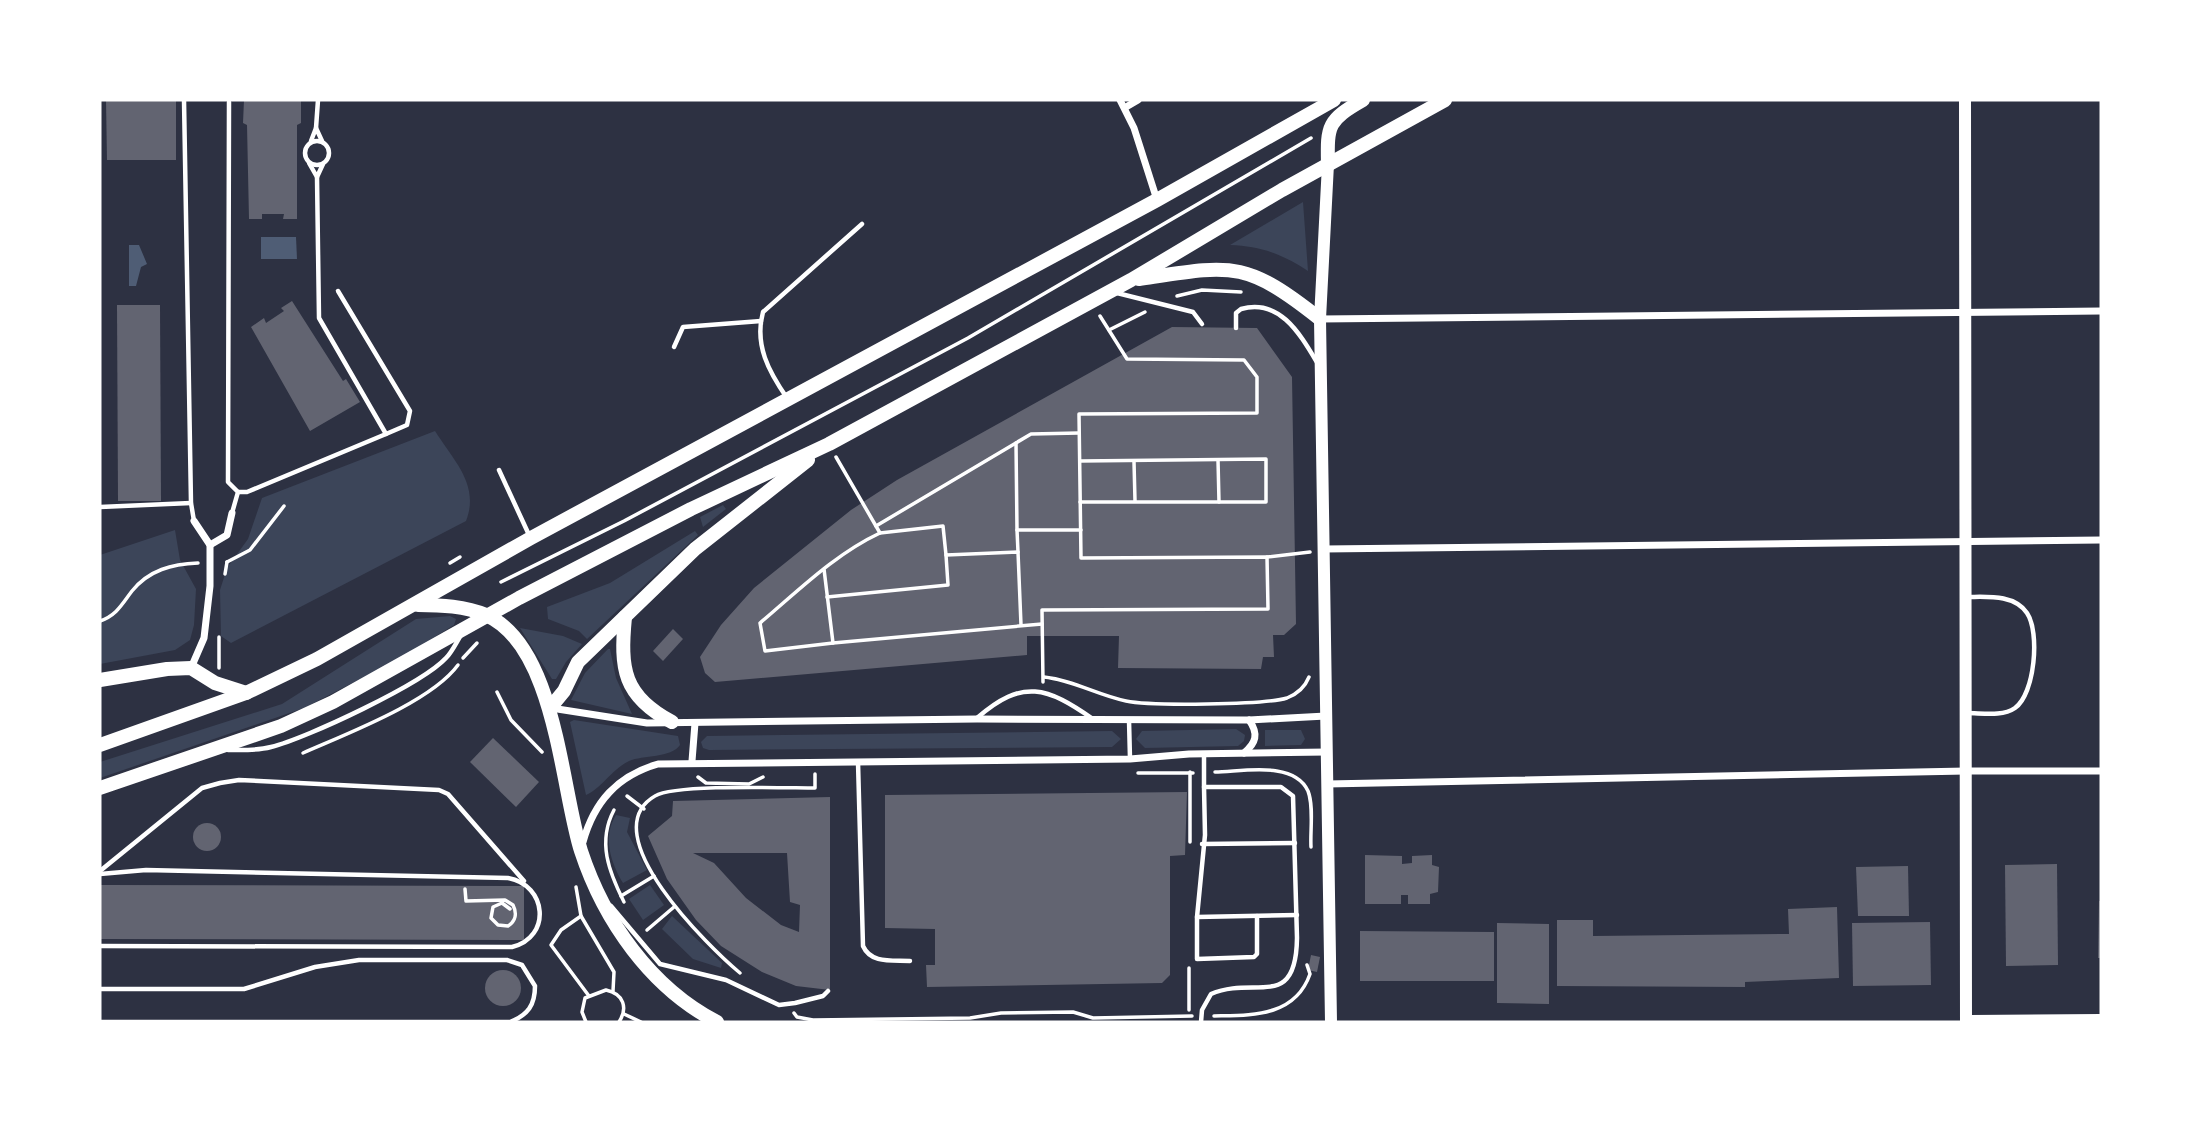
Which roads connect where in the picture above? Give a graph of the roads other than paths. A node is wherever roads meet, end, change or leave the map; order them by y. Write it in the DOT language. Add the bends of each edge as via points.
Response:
graph roads {
  1 [pos="184,100"];
  2 [pos="318,100"];
  3 [pos="1120,100"];
  4 [pos="1138,100"];
  5 [pos="1334,100"];
  6 [pos="1363,100"];
  7 [pos="1445,100"];
  8 [pos="1965,100"];
  9 [pos="229,102"];
  10 [pos="1126,107"];
  11 [pos="316,128"];
  12 [pos="311,142"];
  13 [pos="323,142"];
  14 [pos="309,163"];
  15 [pos="324,163"];
  16 [pos="1328,164"];
  17 [pos="317,177"];
  18 [pos="1157,200"];
  19 [pos="862,224"];
  20 [pos="1131,280"];
  21 [pos="338,291"];
  22 [pos="1109,291"];
  23 [pos="2101,310"];
  24 [pos="1966,311"];
  25 [pos="1320,319"];
  26 [pos="761,321"];
  27 [pos="1202,324"];
  28 [pos="1236,328"];
  29 [pos="674,347"];
  30 [pos="1321,369"];
  31 [pos="787,399"];
  32 [pos="386,433"];
  33 [pos="829,443"];
  34 [pos="499,470"];
  35 [pos="238,492"];
  36 [pos="191,503"];
  37 [pos="100,507"];
  38 [pos="232,513"];
  39 [pos="194,521"];
  40 [pos="531,538"];
  41 [pos="1967,540"];
  42 [pos="2101,540"];
  43 [pos="210,545"];
  44 [pos="1324,549"];
  45 [pos="1967,597"];
  46 [pos="416,605"];
  47 [pos="488,616"];
  48 [pos="625,617"];
  49 [pos="191,668"];
  50 [pos="100,680"];
  51 [pos="246,693"];
  52 [pos="551,708"];
  53 [pos="1966,713"];
  54 [pos="1326,716"];
  55 [pos="977,719"];
  56 [pos="1095,720"];
  57 [pos="1129,720"];
  58 [pos="1249,720"];
  59 [pos="672,722"];
  60 [pos="695,723"];
  61 [pos="100,745"];
  62 [pos="1327,752"];
  63 [pos="1203,754"];
  64 [pos="1244,754"];
  65 [pos="1129,759"];
  66 [pos="692,761"];
  67 [pos="858,761"];
  68 [pos="1966,771"];
  69 [pos="2101,772"];
  70 [pos="1328,784"];
  71 [pos="1204,787"];
  72 [pos="100,788"];
  73 [pos="1296,843"];
  74 [pos="1202,844"];
  75 [pos="580,850"];
  76 [pos="100,873"];
  77 [pos="532,890"];
  78 [pos="598,893"];
  79 [pos="1297,915"];
  80 [pos="1257,916"];
  81 [pos="1197,918"];
  82 [pos="100,945"];
  83 [pos="910,961"];
  84 [pos="100,989"];
  85 [pos="828,991"];
  86 [pos="1201,1019"];
  87 [pos="2101,1021"];
  88 [pos="100,1022"];
  89 [pos="717,1022"];
  90 [pos="1331,1022"];
  91 [pos="1968,1022"];
  1 -- 36 [label="lane"];
  2 -- 11 [label="lane"];
  3 -- 10 [label="street"];
  4 -- 10 [label="street"];
  5 -- 18 [label="main road"];
  6 -- 16 [label="main road" via="1335,116 1329,127"];
  7 -- 16 [label="main road"];
  8 -- 24 [label="street"];
  9 -- 35 [label="lane" via="228,482"];
  10 -- 18 [label="street"];
  11 -- 12 [label="lane"];
  11 -- 13 [label="lane"];
  12 -- 13 [label="lane"];
  12 -- 14 [label="lane" via="304,152"];
  13 -- 15 [label="lane" via="329,152"];
  14 -- 15 [label="lane"];
  14 -- 17 [label="lane"];
  15 -- 17 [label="lane"];
  16 -- 20 [label="main road"];
  16 -- 25 [label="street"];
  17 -- 32 [label="lane" via="319,318"];
  18 -- 31 [label="main road"];
  19 -- 26 [label="lane" via="763,312"];
  20 -- 22 [label="main road"];
  20 -- 25 [label="main road" via="1219,268 1243,271 1271,282"];
  21 -- 32 [label="lane" via="410,411 407,425"];
  22 -- 27 [label="lane" via="1193,312"];
  22 -- 33 [label="main road"];
  23 -- 24 [label="street"];
  24 -- 25 [label="street"];
  24 -- 41 [label="street"];
  25 -- 30 [label="street"];
  26 -- 29 [label="lane" via="683,327"];
  26 -- 31 [label="lane" via="760,340 769,372"];
  28 -- 30 [label="lane" via="1236,313 1241,309 1262,306 1277,313 1295,327"];
  30 -- 44 [label="street"];
  31 -- 40 [label="main road"];
  32 -- 35 [label="lane"];
  33 -- 47 [label="main road" via="691,509"];
  33 -- 48 [label="main road" via="695,549"];
  34 -- 40 [label="lane"];
  35 -- 38 [label="lane"];
  36 -- 37 [label="lane"];
  36 -- 39 [label="lane"];
  38 -- 43 [label="street" via="227,535"];
  39 -- 43 [label="street"];
  40 -- 46 [label="main road"];
  41 -- 42 [label="street"];
  41 -- 44 [label="street"];
  41 -- 45 [label="street"];
  43 -- 49 [label="street" via="206,625"];
  44 -- 54 [label="street"];
  45 -- 53 [label="street"];
  45 -- 53 [label="lane" via="2003,597 2027,612 2033,672 2024,699 2014,709 1998,714"];
  46 -- 47 [label="main road" via="462,608"];
  46 -- 51 [label="main road"];
  47 -- 52 [label="main road" via="517,643"];
  47 -- 72 [label="main road" via="281,726"];
  48 -- 52 [label="main road" via="578,662"];
  48 -- 59 [label="main road" via="627,679 652,711"];
  49 -- 50 [label="main road"];
  49 -- 51 [label="main road" via="215,683"];
  51 -- 61 [label="main road"];
  52 -- 59 [label="street" via="647,723"];
  52 -- 75 [label="main road"];
  53 -- 68 [label="street"];
  54 -- 58 [label="street"];
  54 -- 62 [label="street"];
  55 -- 56 [label="street"];
  55 -- 56 [label="lane" via="995,702 1014,694 1043,691 1059,695"];
  55 -- 60 [label="street"];
  56 -- 57 [label="street"];
  57 -- 58 [label="street"];
  57 -- 65 [label="lane"];
  58 -- 64 [label="street" via="1255,740"];
  59 -- 60 [label="street"];
  60 -- 66 [label="street"];
  62 -- 64 [label="street"];
  62 -- 70 [label="street"];
  63 -- 64 [label="street"];
  63 -- 65 [label="street"];
  63 -- 71 [label="lane"];
  65 -- 67 [label="street"];
  66 -- 67 [label="street"];
  66 -- 75 [label="street" via="657,764 618,783 601,799"];
  67 -- 83 [label="lane" via="863,946 875,959"];
  68 -- 69 [label="street"];
  68 -- 70 [label="street"];
  68 -- 91 [label="street"];
  70 -- 90 [label="street"];
  71 -- 73 [label="lane" via="1272,787 1288,792 1295,804"];
  71 -- 74 [label="lane"];
  73 -- 74 [label="lane"];
  73 -- 79 [label="lane"];
  74 -- 81 [label="lane"];
  75 -- 78 [label="main road"];
  76 -- 77 [label="lane" via="146,870 508,878"];
  76 -- 77 [label="lane" via="201,788 220,783 427,787 448,794"];
  77 -- 82 [label="lane" via="541,908 540,921 530,938 512,947"];
  78 -- 85 [label="lane" via="660,964 726,980 772,1003 790,1004"];
  78 -- 89 [label="main road" via="620,934 648,968"];
  79 -- 80 [label="lane"];
  79 -- 86 [label="lane" via="1296,960 1287,980 1277,987 1218,990 1206,999"];
  80 -- 81 [label="lane"];
  80 -- 81 [label="lane" via="1254,957 1198,959"];
  84 -- 88 [label="lane" via="244,989 315,967 359,960 507,960 522,965 536,986 533,1005 510,1022"];
  87 -- 91 [label="main road"];
}
